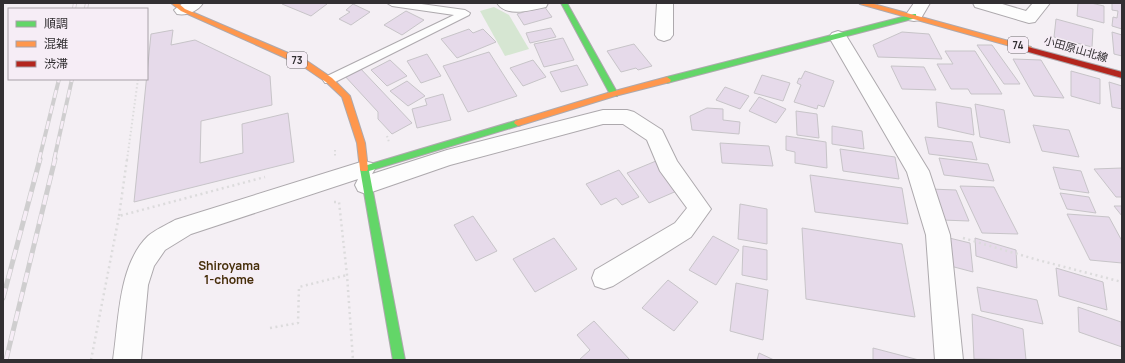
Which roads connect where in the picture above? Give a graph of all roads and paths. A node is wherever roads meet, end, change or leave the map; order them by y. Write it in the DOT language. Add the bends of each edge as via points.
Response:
graph roads {
  1 [pos="392,3"];
  2 [pos="506,3"];
  3 [pos="540,3"];
  4 [pos="564,3"];
  5 [pos="665,3"];
  6 [pos="862,3"];
  7 [pos="981,3"];
  8 [pos="1042,3"];
  9 [pos="184,5"];
  10 [pos="918,10"];
  11 [pos="664,35"];
  12 [pos="838,37"];
  13 [pos="1122,75"];
  14 [pos="138,80"];
  15 [pos="329,80"];
  16 [pos="614,94"];
  17 [pos="365,177"];
  18 [pos="339,202"];
  19 [pos="119,216"];
  20 [pos="936,230"];
  21 [pos="347,275"];
  22 [pos="604,278"];
  23 [pos="1122,282"];
  24 [pos="270,328"];
  25 [pos="127,360"];
  26 [pos="353,360"];
  27 [pos="399,360"];
  28 [pos="949,360"];
  1 -- 15 [label="lane" via="465,13"];
  2 -- 3 [label="street" via="512,7"];
  4 -- 16 [label="street"];
  5 -- 11 [label="street"];
  6 -- 10 [label="street, 小田原山北線 / 74"];
  7 -- 8 [label="street" via="1029,18"];
  9 -- 15 [label="street, 73" via="304,63"];
  10 -- 12 [label="street"];
  10 -- 13 [label="street, 小田原山北線 / 74"];
  12 -- 16 [label="street"];
  12 -- 20 [label="street" via="918,171"];
  14 -- 19 [label="path"];
  15 -- 17 [label="street, 73" via="346,96 361,143"];
  16 -- 17 [label="street"];
  17 -- 22 [label="street" via="603,117 627,117 655,135 668,166 700,209 683,230"];
  17 -- 25 [label="street" via="263,200 183,227 157,243 143,262 136,286"];
  17 -- 27 [label="street"];
  18 -- 21 [label="path"];
  20 -- 23 [label="path"];
  20 -- 28 [label="street"];
  21 -- 24 [label="path" via="300,287 298,323"];
  21 -- 26 [label="path"];
}
